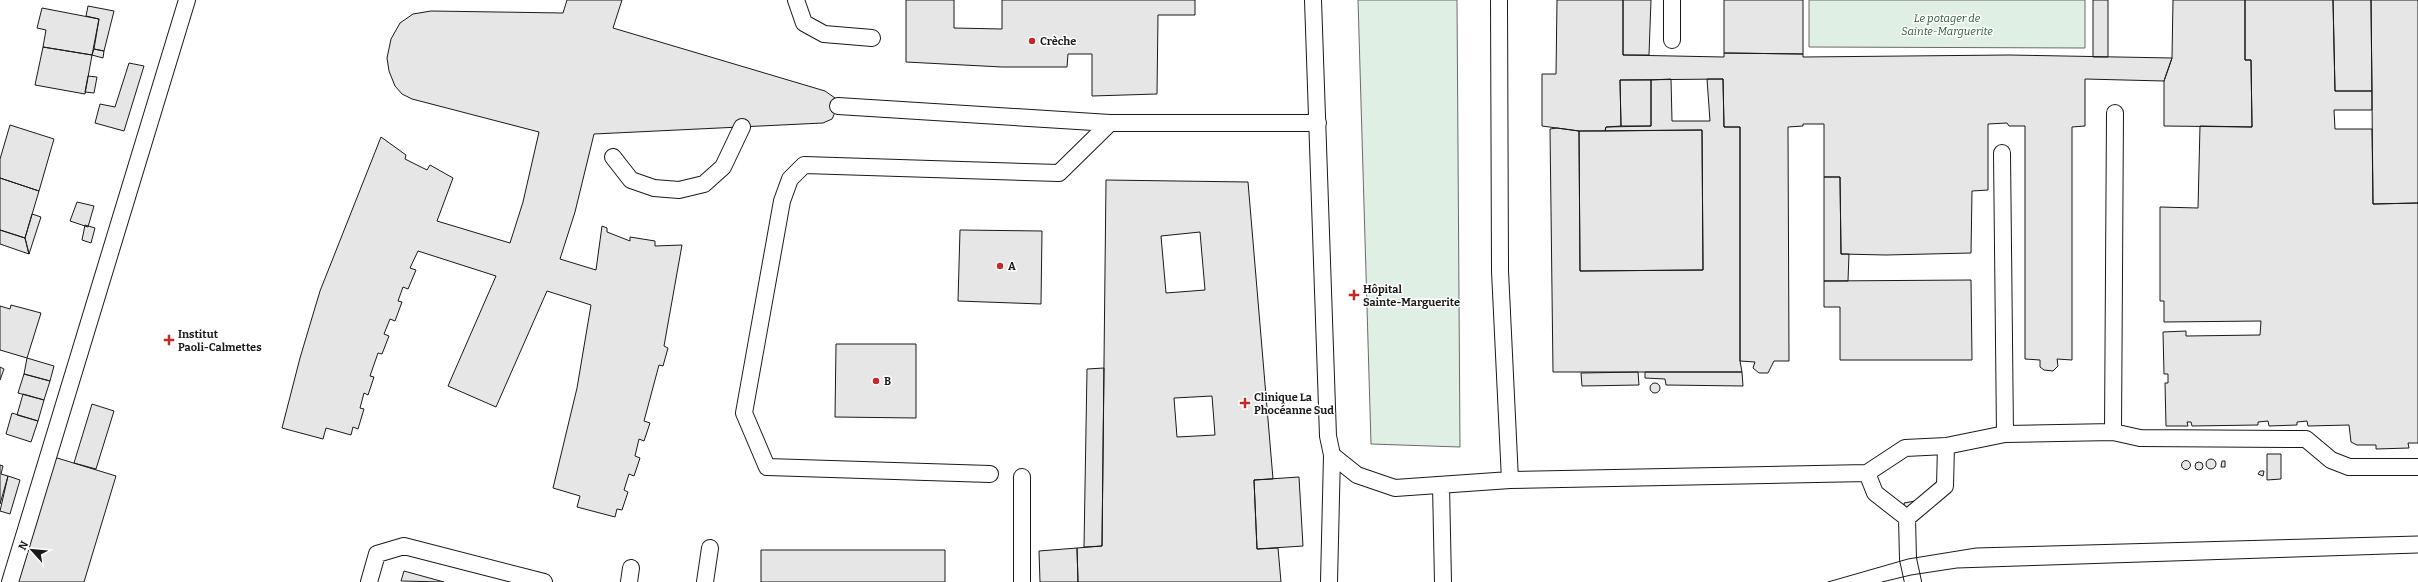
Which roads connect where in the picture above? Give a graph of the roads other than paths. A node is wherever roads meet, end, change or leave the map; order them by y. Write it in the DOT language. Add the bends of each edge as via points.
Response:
graph roads {
  1 [pos="187,0"];
  2 [pos="796,0"];
  3 [pos="1313,0"];
  4 [pos="1498,0"];
  5 [pos="1672,0"];
  6 [pos="872,38"];
  7 [pos="1672,40"];
  8 [pos="838,106"];
  9 [pos="2116,113"];
  10 [pos="1110,123"];
  11 [pos="1318,123"];
  12 [pos="742,127"];
  13 [pos="2002,153"];
  14 [pos="613,157"];
  15 [pos="2113,432"];
  16 [pos="2005,434"];
  17 [pos="1946,446"];
  18 [pos="1332,455"];
  19 [pos="2418,467"];
  20 [pos="990,474"];
  21 [pos="1867,474"];
  22 [pos="1022,477"];
  23 [pos="1510,480"];
  24 [pos="1441,485"];
  25 [pos="1907,518"];
  26 [pos="710,548"];
  27 [pos="10,582"];
  28 [pos="369,582"];
  29 [pos="544,582"];
  30 [pos="705,582"];
  31 [pos="1022,582"];
  32 [pos="1329,582"];
  33 [pos="1443,582"];
  34 [pos="1913,582"];
  1 -- 27 [label="lane"];
  2 -- 6 [label="lane" via="804,23 824,34"];
  3 -- 11 [label="lane"];
  4 -- 23 [label="lane" via="1500,271"];
  5 -- 7 [label="lane"];
  8 -- 10 [label="lane"];
  9 -- 15 [label="lane"];
  10 -- 11 [label="lane"];
  10 -- 20 [label="lane" via="1059,173 804,166 790,180 782,201 744,413 767,467"];
  11 -- 18 [label="lane" via="1328,436"];
  12 -- 14 [label="lane" via="723,167 704,184 679,190 654,188 631,180"];
  13 -- 16 [label="lane"];
  15 -- 16 [label="lane"];
  15 -- 19 [label="lane" via="2140,438 2306,439 2331,460 2348,467"];
  16 -- 17 [label="lane"];
  17 -- 21 [label="lane" via="1905,448"];
  17 -- 25 [label="lane" via="1945,486"];
  18 -- 24 [label="lane" via="1357,475 1394,488"];
  18 -- 32 [label="lane"];
  21 -- 23 [label="lane"];
  21 -- 25 [label="lane" via="1875,493"];
  22 -- 31 [label="lane"];
  23 -- 24 [label="lane"];
  24 -- 33 [label="lane"];
  25 -- 34 [label="lane" via="1908,559"];
  26 -- 30 [label="lane"];
  28 -- 29 [label="lane" via="378,554 404,546"];
}
